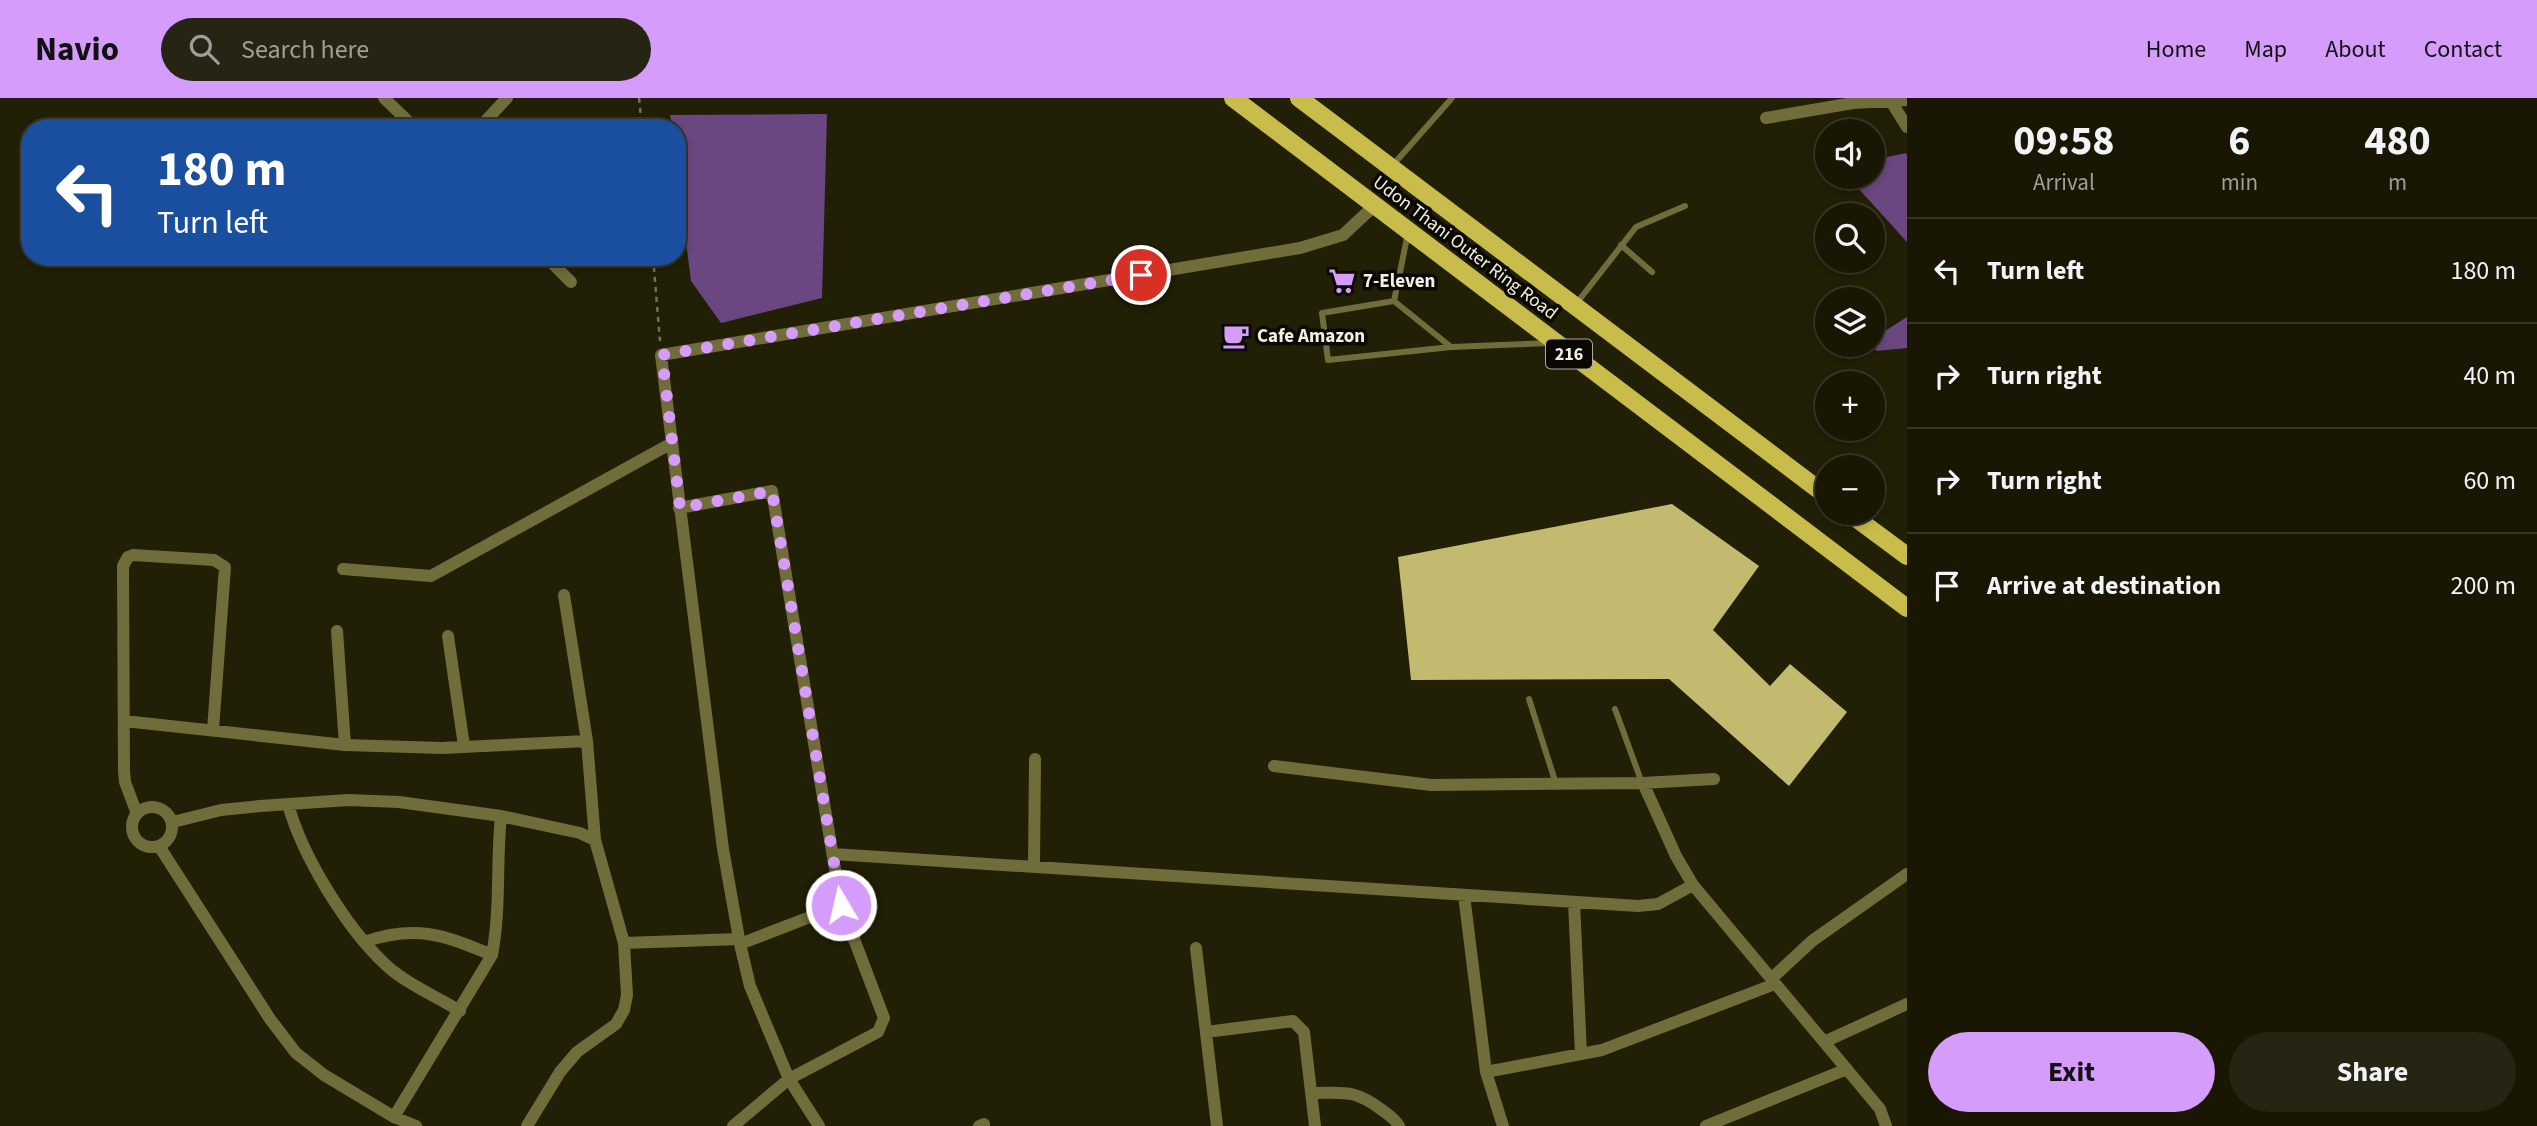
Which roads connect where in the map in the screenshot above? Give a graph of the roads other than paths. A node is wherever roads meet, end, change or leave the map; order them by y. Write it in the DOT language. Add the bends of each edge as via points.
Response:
graph roads {
  1 [pos="384,98"];
  2 [pos="507,98"];
  3 [pos="1233,98"];
  4 [pos="1299,98"];
  5 [pos="1452,98"];
  6 [pos="1907,100"];
  7 [pos="1852,101"];
  8 [pos="1892,103"];
  9 [pos="1766,118"];
  10 [pos="406,119"];
  11 [pos="487,119"];
  12 [pos="1907,127"];
  13 [pos="1391,168"];
  14 [pos="1375,205"];
  15 [pos="1685,206"];
  16 [pos="1408,230"];
  17 [pos="1621,246"];
  18 [pos="555,266"];
  19 [pos="1652,272"];
  20 [pos="571,282"];
  21 [pos="1394,301"];
  22 [pos="1575,306"];
  23 [pos="1555,343"];
  24 [pos="1451,347"];
  25 [pos="666,446"];
  26 [pos="1815,487"];
  27 [pos="680,508"];
  28 [pos="1865,525"];
  29 [pos="1907,556"];
  30 [pos="343,569"];
  31 [pos="564,595"];
  32 [pos="1907,608"];
  33 [pos="337,631"];
  34 [pos="448,636"];
  35 [pos="1529,699"];
  36 [pos="1615,709"];
  37 [pos="124,721"];
  38 [pos="213,730"];
  39 [pos="587,741"];
  40 [pos="345,745"];
  41 [pos="464,746"];
  42 [pos="1035,759"];
  43 [pos="1274,766"];
  44 [pos="1714,779"];
  45 [pos="1643,783"];
  46 [pos="1556,784"];
  47 [pos="288,804"];
  48 [pos="137,814"];
  49 [pos="501,816"];
  50 [pos="173,822"];
  51 [pos="595,840"];
  52 [pos="159,846"];
  53 [pos="833,854"];
  54 [pos="1034,866"];
  55 [pos="1907,874"];
  56 [pos="1693,885"];
  57 [pos="1464,895"];
  58 [pos="1574,902"];
  59 [pos="841,905"];
  60 [pos="740,941"];
  61 [pos="364,942"];
  62 [pos="624,943"];
  63 [pos="1196,948"];
  64 [pos="492,955"];
  65 [pos="1773,981"];
  66 [pos="1907,1004"];
  67 [pos="460,1011"];
  68 [pos="1206,1032"];
  69 [pos="1824,1042"];
  70 [pos="1581,1054"];
  71 [pos="1847,1069"];
  72 [pos="1486,1072"];
  73 [pos="789,1079"];
  74 [pos="1311,1093"];
  75 [pos="394,1117"];
  76 [pos="416,1126"];
  77 [pos="527,1126"];
  78 [pos="733,1126"];
  79 [pos="819,1126"];
  80 [pos="1217,1126"];
  81 [pos="1315,1126"];
  82 [pos="1399,1126"];
  83 [pos="1503,1126"];
  84 [pos="1706,1126"];
  85 [pos="1886,1126"];
  1 -- 10 [label="street"];
  2 -- 11 [label="street"];
  3 -- 14 [label="main road, Udon Thani Outer Ring Road / 216"];
  4 -- 13 [label="main road, Udon Thani Outer Ring Road / 216"];
  5 -- 13 [label="lane"];
  6 -- 8 [label="street"];
  7 -- 8 [label="street"];
  7 -- 9 [label="street"];
  8 -- 12 [label="street"];
  13 -- 22 [label="main road, Udon Thani Outer Ring Road / 216"];
  14 -- 16 [label="main road, Udon Thani Outer Ring Road / 216"];
  14 -- 25 [label="street" via="1343,235 1300,248 662,355"];
  15 -- 17 [label="lane" via="1642,223"];
  16 -- 21 [label="lane"];
  16 -- 23 [label="main road, Udon Thani Outer Ring Road / 216"];
  17 -- 19 [label="lane"];
  17 -- 22 [label="lane"];
  18 -- 20 [label="street"];
  21 -- 24 [label="lane"];
  21 -- 24 [label="lane" via="1322,313 1328,360"];
  22 -- 26 [label="main road, Udon Thani Outer Ring Road / 216"];
  23 -- 24 [label="lane"];
  23 -- 32 [label="main road, Udon Thani Outer Ring Road / 216"];
  25 -- 27 [label="street"];
  25 -- 30 [label="street" via="431,576"];
  27 -- 53 [label="street" via="772,491"];
  27 -- 60 [label="street" via="721,837"];
  28 -- 29 [label="main road"];
  31 -- 39 [label="street"];
  33 -- 40 [label="street"];
  34 -- 41 [label="street"];
  35 -- 46 [label="lane"];
  36 -- 45 [label="lane"];
  37 -- 38 [label="street"];
  37 -- 38 [label="street" via="125,560 133,555 214,560 225,567"];
  37 -- 48 [label="street" via="125,782"];
  38 -- 40 [label="street"];
  39 -- 41 [label="street"];
  39 -- 51 [label="street"];
  40 -- 41 [label="street"];
  42 -- 54 [label="street"];
  43 -- 46 [label="street" via="1431,785"];
  44 -- 45 [label="street"];
  45 -- 46 [label="street"];
  45 -- 56 [label="street"];
  47 -- 49 [label="street" via="399,802"];
  47 -- 50 [label="street" via="221,810"];
  47 -- 61 [label="street" via="294,828 334,900"];
  48 -- 50 [label="street" via="151,807"];
  48 -- 52 [label="street" via="131,830 136,841 146,847"];
  49 -- 51 [label="street"];
  49 -- 64 [label="street" via="498,926"];
  50 -- 52 [label="street" via="166,841"];
  51 -- 62 [label="street"];
  52 -- 75 [label="street" via="262,1008 296,1053"];
  53 -- 54 [label="street"];
  53 -- 59 [label="street"];
  54 -- 57 [label="street"];
  55 -- 65 [label="street" via="1812,941"];
  56 -- 58 [label="street" via="1658,904"];
  56 -- 65 [label="street"];
  57 -- 58 [label="street"];
  57 -- 72 [label="street"];
  58 -- 70 [label="street"];
  59 -- 60 [label="street"];
  59 -- 73 [label="street" via="884,1018 878,1032"];
  60 -- 62 [label="street"];
  60 -- 73 [label="street" via="750,986"];
  61 -- 64 [label="street" via="413,932 447,936"];
  61 -- 67 [label="street" via="388,967"];
  62 -- 77 [label="street" via="624,1010 616,1024 577,1052 560,1072"];
  63 -- 68 [label="street"];
  64 -- 67 [label="street"];
  65 -- 69 [label="street"];
  65 -- 70 [label="street" via="1602,1050"];
  66 -- 69 [label="street"];
  67 -- 75 [label="street"];
  68 -- 74 [label="street" via="1293,1021 1304,1032"];
  68 -- 80 [label="street"];
  69 -- 71 [label="street"];
  70 -- 72 [label="street"];
  71 -- 84 [label="street"];
  71 -- 85 [label="street" via="1880,1110"];
  72 -- 83 [label="street"];
  73 -- 78 [label="street"];
  73 -- 79 [label="street"];
  74 -- 81 [label="street"];
  74 -- 82 [label="street" via="1359,1094"];
  75 -- 76 [label="street"];
}
